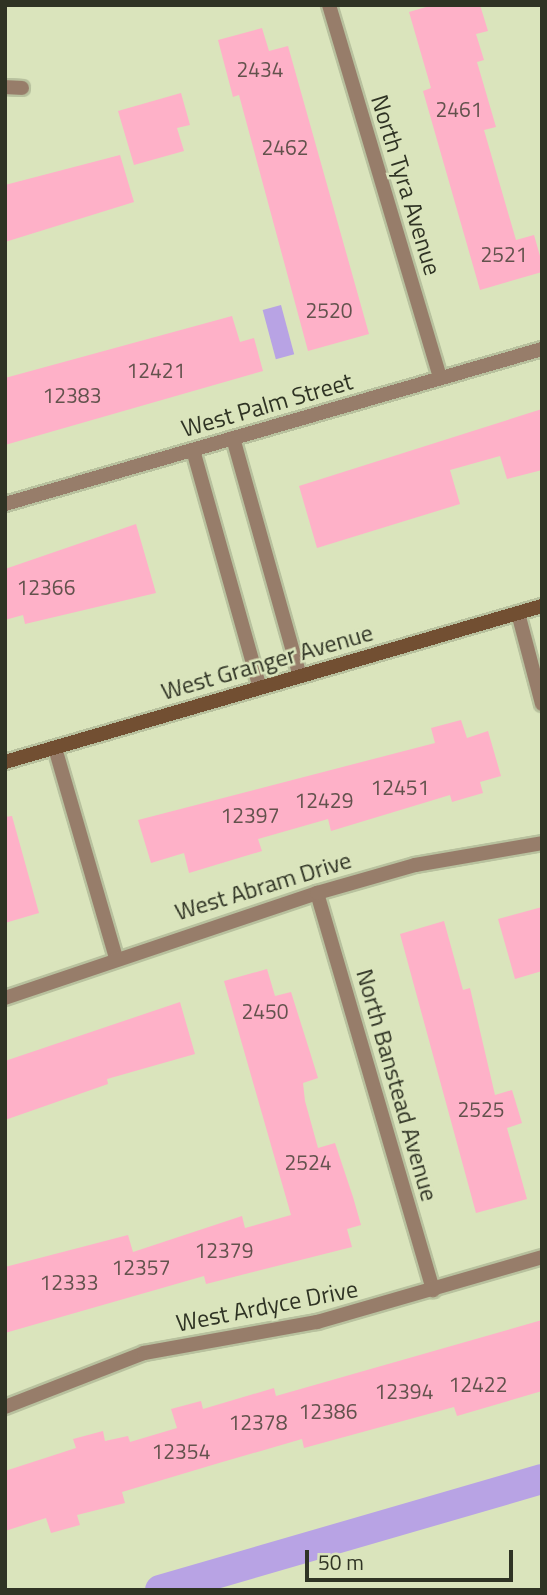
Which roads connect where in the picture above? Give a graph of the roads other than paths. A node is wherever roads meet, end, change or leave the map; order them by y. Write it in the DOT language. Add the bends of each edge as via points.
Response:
graph roads {
  1 [pos="329,5"];
  2 [pos="5,88"];
  3 [pos="22,88"];
  4 [pos="542,349"];
  5 [pos="440,378"];
  6 [pos="233,438"];
  7 [pos="193,450"];
  8 [pos="5,504"];
  9 [pos="542,606"];
  10 [pos="518,612"];
  11 [pos="300,676"];
  12 [pos="260,688"];
  13 [pos="542,704"];
  14 [pos="55,748"];
  15 [pos="5,762"];
  16 [pos="542,843"];
  17 [pos="317,893"];
  18 [pos="116,958"];
  19 [pos="5,998"];
  20 [pos="542,1257"];
  21 [pos="433,1290"];
  22 [pos="5,1407"];
  1 -- 5 [label="street, North Tyra Avenue"];
  2 -- 3 [label="street"];
  4 -- 5 [label="street, West Palm Street"];
  5 -- 6 [label="street, West Palm Street"];
  6 -- 7 [label="street, West Palm Street"];
  6 -- 11 [label="street"];
  7 -- 8 [label="street, West Palm Street"];
  7 -- 12 [label="street"];
  9 -- 10 [label="street, West Granger Avenue"];
  10 -- 11 [label="street, West Granger Avenue"];
  10 -- 13 [label="street"];
  11 -- 12 [label="street, West Granger Avenue"];
  12 -- 14 [label="street, West Granger Avenue"];
  14 -- 15 [label="street, West Granger Avenue"];
  14 -- 18 [label="street"];
  16 -- 17 [label="street, West Abram Drive" via="415,864"];
  17 -- 18 [label="street, West Abram Drive"];
  17 -- 21 [label="street, North Banstead Avenue"];
  18 -- 19 [label="street, West Abram Drive"];
  20 -- 21 [label="street, West Ardyce Drive"];
  21 -- 22 [label="street, West Ardyce Drive" via="317,1322 144,1353"];
}
